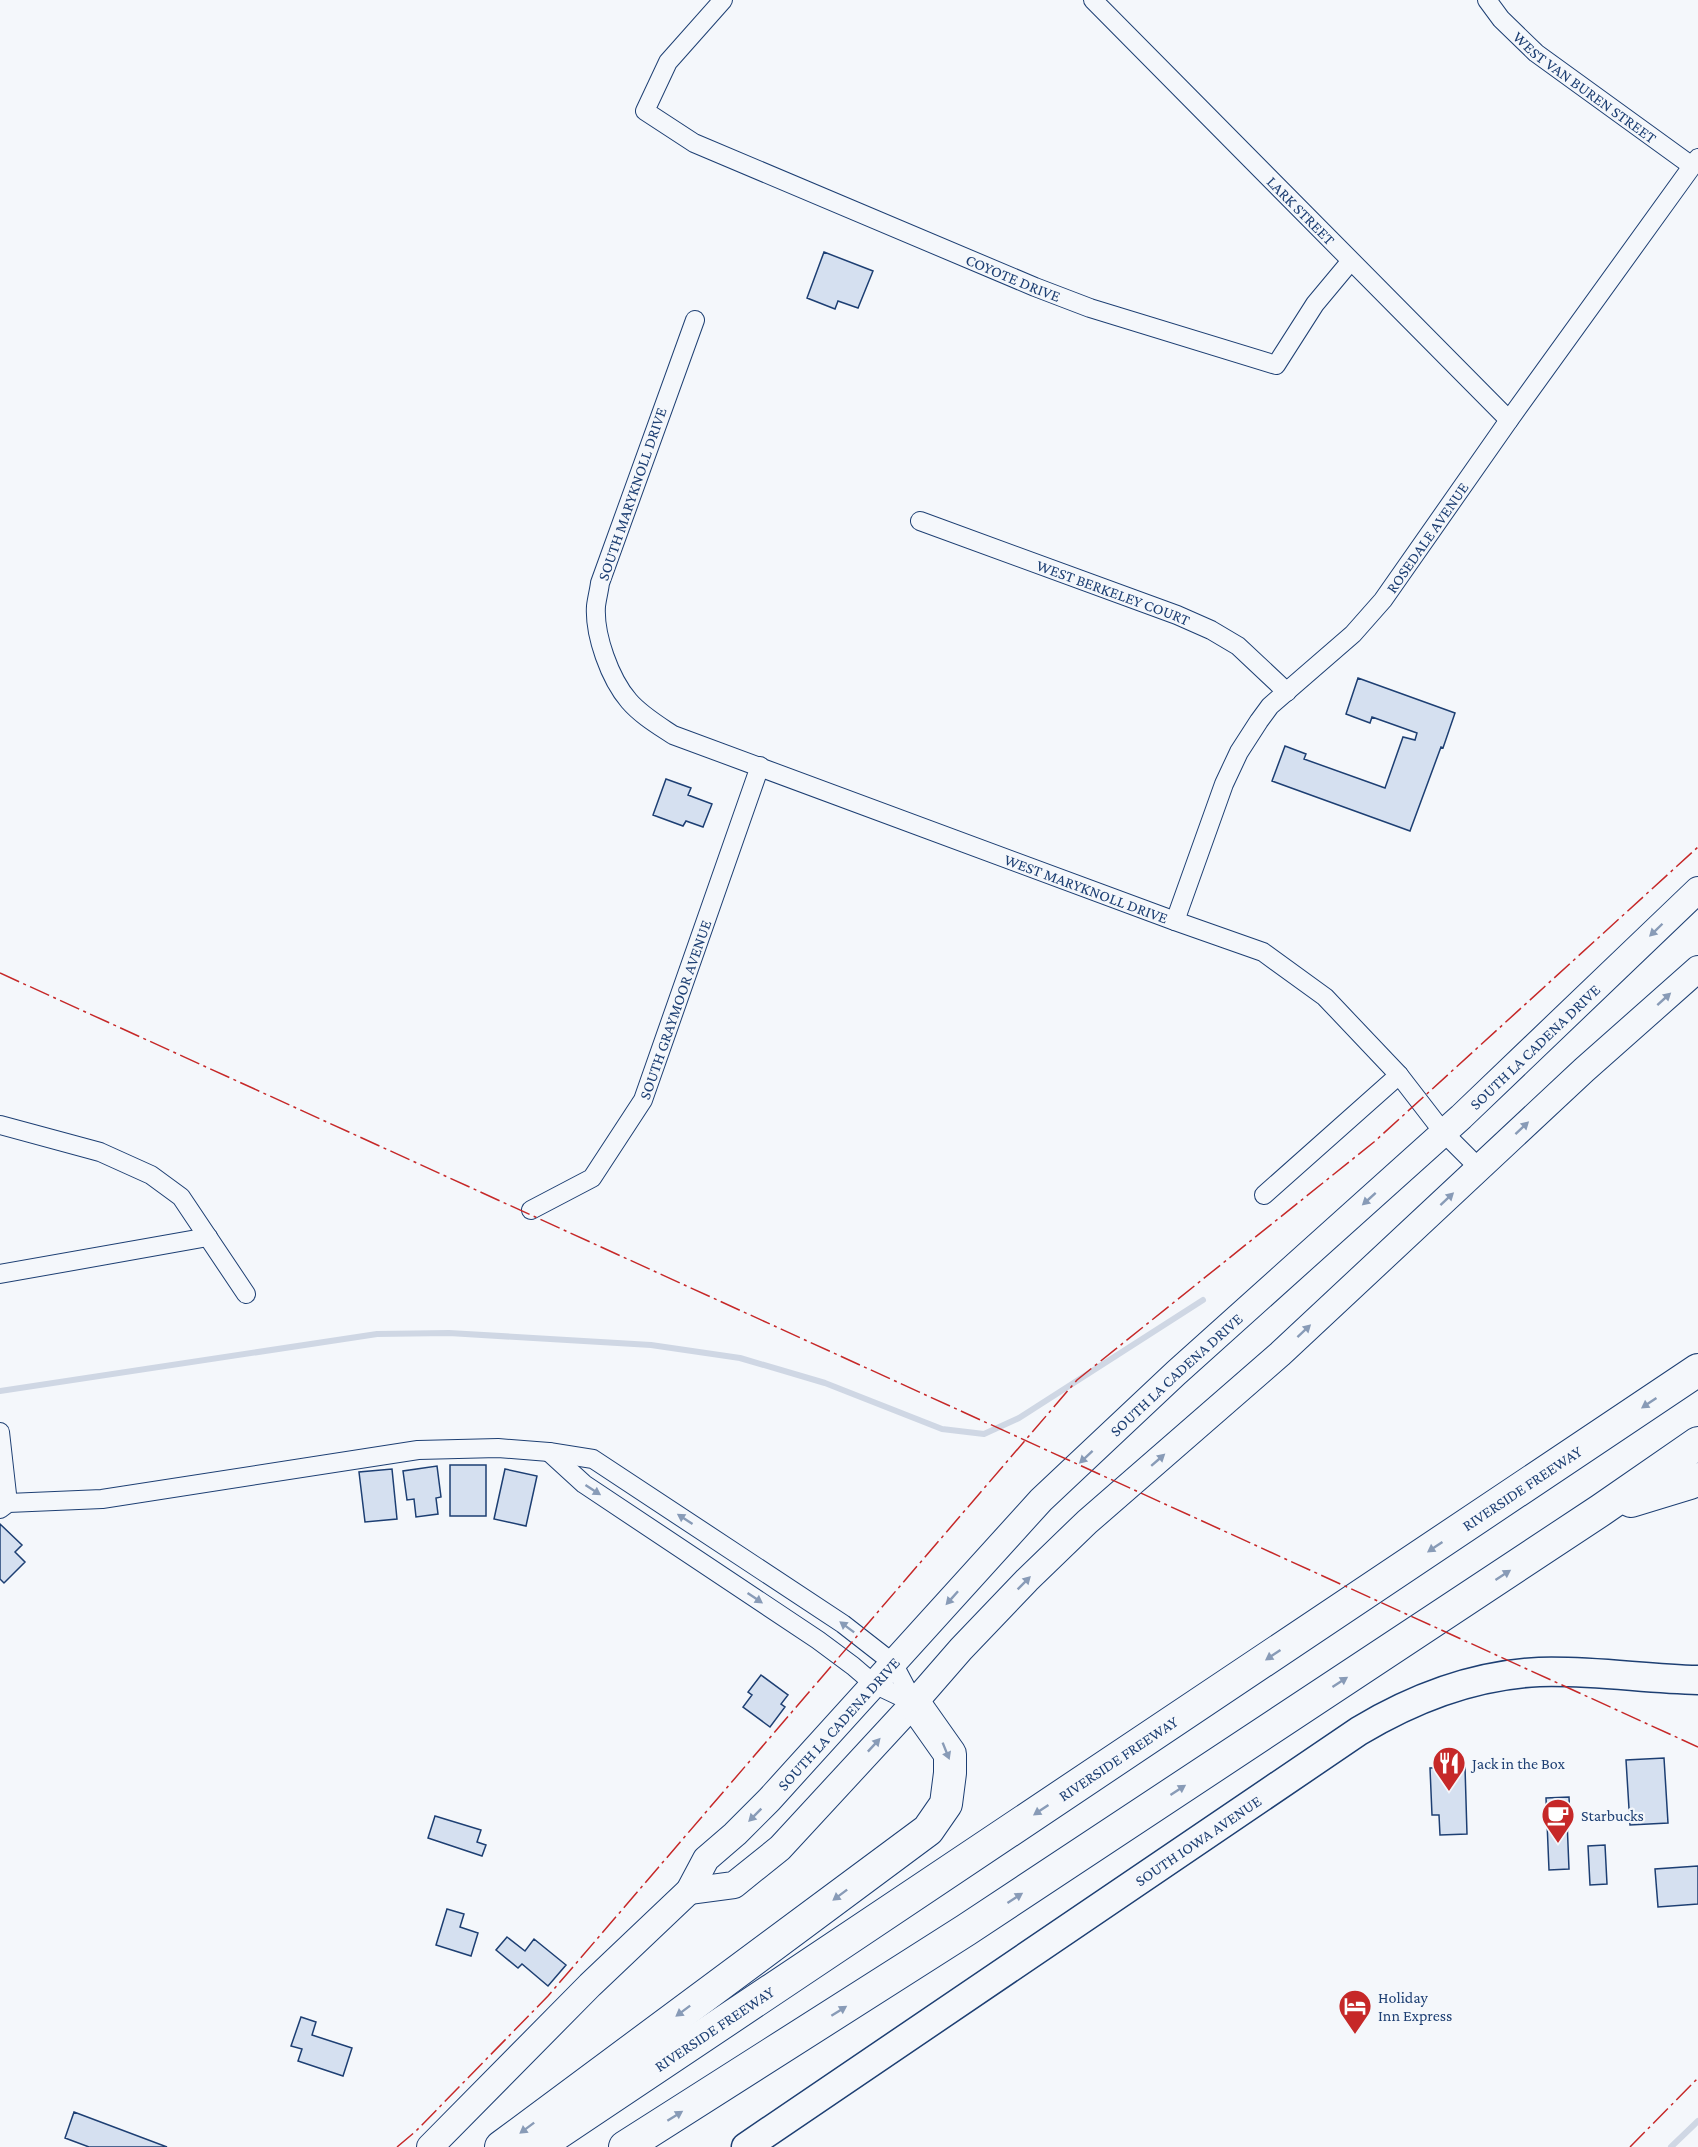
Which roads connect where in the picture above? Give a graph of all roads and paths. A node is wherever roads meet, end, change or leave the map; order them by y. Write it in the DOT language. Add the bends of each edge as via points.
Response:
graph roads {
  1 [pos="723,0"];
  2 [pos="1093,0"];
  3 [pos="1487,0"];
  4 [pos="1695,162"];
  5 [pos="1350,262"];
  6 [pos="694,320"];
  7 [pos="1509,420"];
  8 [pos="920,521"];
  9 [pos="1287,692"];
  10 [pos="630,702"];
  11 [pos="760,766"];
  12 [pos="1698,890"];
  13 [pos="1175,921"];
  14 [pos="1698,969"];
  15 [pos="1399,1075"];
  16 [pos="0,1125"];
  17 [pos="1443,1132"];
  18 [pos="1479,1168"];
  19 [pos="1264,1195"];
  20 [pos="531,1210"];
  21 [pos="208,1237"];
  22 [pos="0,1274"];
  23 [pos="246,1294"];
  24 [pos="1698,1370"];
  25 [pos="0,1432"];
  26 [pos="1698,1443"];
  27 [pos="549,1452"];
  28 [pos="1698,1479"];
  29 [pos="4,1506"];
  30 [pos="1601,1510"];
  31 [pos="893,1663"];
  32 [pos="1698,1680"];
  33 [pos="874,1684"];
  34 [pos="914,1703"];
  35 [pos="689,1891"];
  36 [pos="430,2147"];
  37 [pos="501,2147"];
  38 [pos="537,2147"];
  39 [pos="625,2147"];
  40 [pos="746,2147"];
  1 -- 5 [label="street, COYOTE DRIVE" via="668,62 645,111 694,143 1035,287 1090,308 1276,365 1315,304"];
  2 -- 5 [label="street, LARK STREET"];
  3 -- 4 [label="street, WEST VAN BUREN STREET" via="1536,53"];
  4 -- 7 [label="street, ROSEDALE AVENUE"];
  5 -- 7 [label="street, LARK STREET"];
  6 -- 10 [label="street, SOUTH MARYKNOLL DRIVE" via="600,583 596,608 600,634 613,679"];
  7 -- 9 [label="street, ROSEDALE AVENUE" via="1383,600 1353,634"];
  8 -- 9 [label="street, WEST BERKELEY COURT" via="1211,630 1238,646"];
  9 -- 13 [label="street, ROSEDALE AVENUE" via="1270,706 1239,752"];
  10 -- 11 [label="street, WEST MARYKNOLL DRIVE" via="673,735"];
  11 -- 13 [label="street, WEST MARYKNOLL DRIVE"];
  11 -- 20 [label="street, SOUTH GRAYMOOR AVENUE" via="643,1100 592,1178"];
  12 -- 17 [label="main road, SOUTH LA CADENA DRIVE, one-way"];
  13 -- 15 [label="street, WEST MARYKNOLL DRIVE" via="1263,952 1325,997"];
  18 -- 14 [label="main road, one-way"];
  15 -- 17 [label="street, WEST MARYKNOLL DRIVE"];
  15 -- 19 [label="street"];
  16 -- 21 [label="street" via="100,1152 151,1175 181,1197"];
  17 -- 18 [label="street, WEST MARYKNOLL DRIVE"];
  17 -- 31 [label="main road, SOUTH LA CADENA DRIVE, one-way" via="1176,1372 1041,1500"];
  34 -- 18 [label="main road, one-way" via="969,1640 1087,1522 1280,1354"];
  21 -- 22 [label="street"];
  21 -- 23 [label="street"];
  24 -- 38 [label="highway, RIVERSIDE FREEWAY, one-way"];
  25 -- 29 [label="street"];
  26 -- 30 [label="highway"];
  27 -- 29 [label="street" via="498,1448 418,1450 102,1499"];
  31 -- 27 [label="street, one-way" via="843,1624 593,1458"];
  27 -- 33 [label="street, one-way" via="584,1484 818,1640"];
  28 -- 30 [label="highway"];
  39 -- 30 [label="highway, one-way" via="976,1923"];
  31 -- 33 [label="main road, SOUTH LA CADENA DRIVE"];
  31 -- 34 [label="street"];
  32 -- 40 [label="main road, SOUTH IOWA AVENUE" via="1539,1672 1489,1677 1441,1690 1399,1708 1359,1731"];
  33 -- 34 [label="street"];
  33 -- 35 [label="main road, SOUTH LA CADENA DRIVE, one-way" via="769,1800 706,1858"];
  35 -- 34 [label="main road, one-way" via="734,1885 780,1848"];
  34 -- 37 [label="highway, one-way" via="950,1754 946,1804 928,1830"];
  35 -- 36 [label="main road, SOUTH LA CADENA DRIVE"];
}
